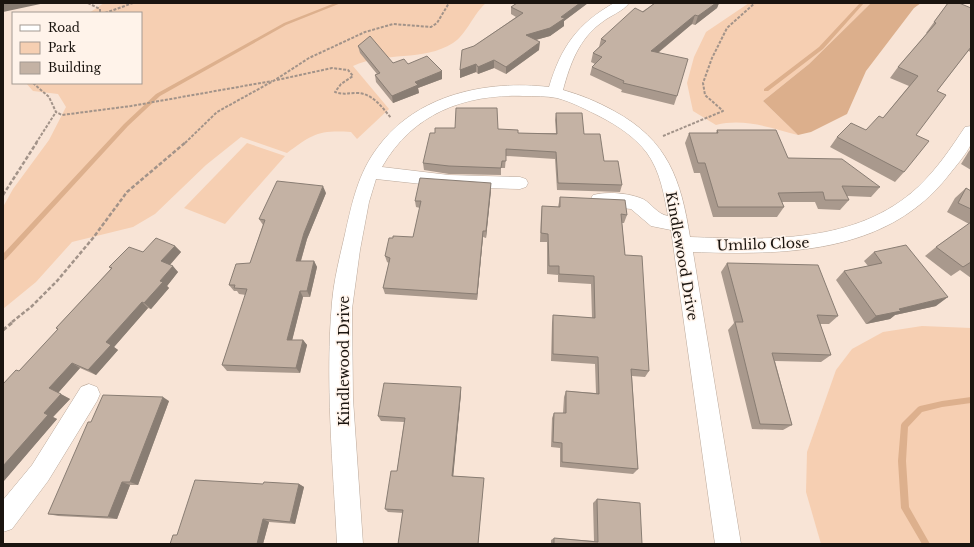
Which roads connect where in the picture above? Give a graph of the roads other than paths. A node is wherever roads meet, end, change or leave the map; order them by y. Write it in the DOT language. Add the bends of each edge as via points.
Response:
graph roads {
  1 [pos="623,3"];
  2 [pos="555,93"];
  3 [pos="971,131"];
  4 [pos="371,172"];
  5 [pos="520,183"];
  6 [pos="582,199"];
  7 [pos="679,224"];
  8 [pos="682,244"];
  9 [pos="89,394"];
  10 [pos="3,520"];
  11 [pos="350,544"];
  12 [pos="728,544"];
  1 -- 2 [label="street" via="599,16 581,34 567,54"];
  2 -- 4 [label="street, Kindlewood Drive" via="496,91 458,97 434,106 402,129 387,145"];
  2 -- 7 [label="street, Kindlewood Drive" via="589,104 613,116 635,131 655,152 669,177"];
  3 -- 8 [label="street, Umlilo Close" via="916,199 865,229 799,245 740,247"];
  4 -- 5 [label="street" via="449,181"];
  4 -- 11 [label="street, Kindlewood Drive" via="361,198 342,304 341,385"];
  6 -- 7 [label="street" via="626,201 637,204 657,221"];
  7 -- 8 [label="street, Kindlewood Drive"];
  8 -- 12 [label="street, Kindlewood Drive"];
  9 -- 10 [label="street" via="40,473"];
}
